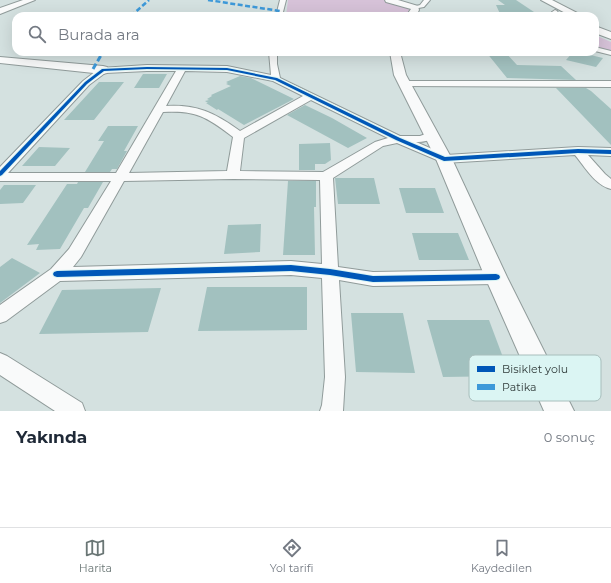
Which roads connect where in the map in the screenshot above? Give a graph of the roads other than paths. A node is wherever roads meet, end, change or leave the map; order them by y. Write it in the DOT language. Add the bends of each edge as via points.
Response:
graph roads {
  1 [pos="31,0"];
  2 [pos="283,0"];
  3 [pos="389,0"];
  4 [pos="427,0"];
  5 [pos="541,1"];
  6 [pos="0,11"];
  7 [pos="280,12"];
  8 [pos="413,12"];
  9 [pos="554,12"];
  10 [pos="568,12"];
  11 [pos="599,24"];
  12 [pos="611,29"];
  13 [pos="599,31"];
  14 [pos="611,36"];
  15 [pos="599,50"];
  16 [pos="611,53"];
  17 [pos="273,56"];
  18 [pos="395,56"];
  19 [pos="1,60"];
  20 [pos="182,69"];
  21 [pos="103,70"];
  22 [pos="276,79"];
  23 [pos="611,83"];
  24 [pos="405,84"];
  25 [pos="611,93"];
  26 [pos="311,96"];
  27 [pos="159,109"];
  28 [pos="431,135"];
  29 [pos="239,136"];
  30 [pos="398,139"];
  31 [pos="578,151"];
  32 [pos="611,152"];
  33 [pos="444,159"];
  34 [pos="233,175"];
  35 [pos="0,176"];
  36 [pos="326,176"];
  37 [pos="120,177"];
  38 [pos="611,185"];
  39 [pos="330,272"];
  40 [pos="57,274"];
  41 [pos="496,277"];
  42 [pos="0,315"];
  43 [pos="533,355"];
  44 [pos="0,363"];
  45 [pos="554,401"];
  46 [pos="74,411"];
  47 [pos="331,411"];
  48 [pos="559,411"];
  1 -- 6 [label="street"];
  2 -- 7 [label="street"];
  3 -- 8 [label="street"];
  4 -- 8 [label="street"];
  5 -- 9 [label="street"];
  5 -- 10 [label="street"];
  11 -- 12 [label="street"];
  13 -- 14 [label="street"];
  15 -- 16 [label="street"];
  17 -- 22 [label="street"];
  18 -- 24 [label="street"];
  19 -- 21 [label="street"];
  20 -- 21 [label="street"];
  20 -- 22 [label="street" via="226,69"];
  20 -- 27 [label="street"];
  21 -- 35 [label="street" via="86,83"];
  22 -- 26 [label="street"];
  23 -- 24 [label="street"];
  23 -- 25 [label="street"];
  24 -- 28 [label="street"];
  26 -- 29 [label="street"];
  26 -- 30 [label="street"];
  27 -- 29 [label="street" via="191,108 201,111"];
  27 -- 37 [label="street"];
  28 -- 30 [label="street" via="415,140"];
  28 -- 33 [label="street"];
  29 -- 34 [label="street"];
  30 -- 33 [label="street"];
  30 -- 36 [label="street" via="379,144"];
  31 -- 32 [label="street"];
  31 -- 33 [label="street"];
  31 -- 38 [label="street" via="600,177"];
  33 -- 41 [label="street"];
  34 -- 36 [label="street"];
  34 -- 37 [label="street"];
  35 -- 37 [label="street"];
  36 -- 39 [label="street"];
  37 -- 40 [label="street" via="75,253"];
  39 -- 40 [label="street" via="291,268"];
  39 -- 41 [label="street" via="373,279"];
  39 -- 47 [label="street" via="335,378"];
  40 -- 42 [label="street"];
  41 -- 43 [label="street"];
  44 -- 46 [label="street"];
  45 -- 48 [label="street"];
}
